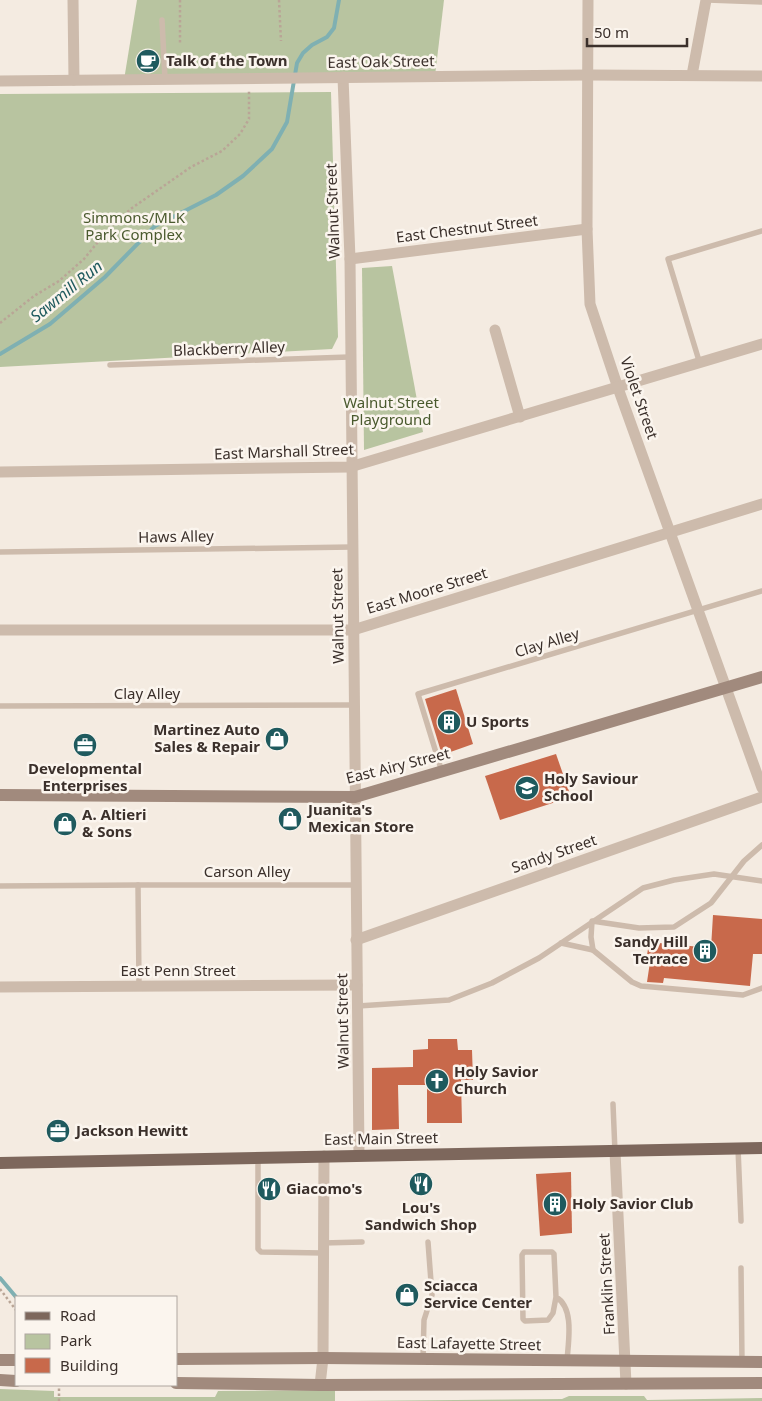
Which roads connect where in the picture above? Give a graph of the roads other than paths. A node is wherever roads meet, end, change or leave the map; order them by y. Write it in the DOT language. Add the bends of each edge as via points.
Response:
graph roads {
  1 [pos="73,0"];
  2 [pos="588,0"];
  3 [pos="707,0"];
  4 [pos="762,2"];
  5 [pos="162,20"];
  6 [pos="589,75"];
  7 [pos="692,75"];
  8 [pos="762,76"];
  9 [pos="343,77"];
  10 [pos="165,79"];
  11 [pos="74,80"];
  12 [pos="0,81"];
  13 [pos="587,230"];
  14 [pos="762,231"];
  15 [pos="350,259"];
  16 [pos="496,330"];
  17 [pos="762,344"];
  18 [pos="349,357"];
  19 [pos="700,364"];
  20 [pos="110,365"];
  21 [pos="618,388"];
  22 [pos="520,417"];
  23 [pos="350,468"];
  24 [pos="0,472"];
  25 [pos="762,504"];
  26 [pos="671,532"];
  27 [pos="352,547"];
  28 [pos="0,552"];
  29 [pos="762,591"];
  30 [pos="699,610"];
  31 [pos="0,630"];
  32 [pos="353,630"];
  33 [pos="762,677"];
  34 [pos="727,688"];
  35 [pos="354,704"];
  36 [pos="0,706"];
  37 [pos="442,772"];
  38 [pos="762,788"];
  39 [pos="0,795"];
  40 [pos="355,797"];
  41 [pos="762,797"];
  42 [pos="762,846"];
  43 [pos="731,876"];
  44 [pos="762,881"];
  45 [pos="356,884"];
  46 [pos="138,885"];
  47 [pos="0,886"];
  48 [pos="592,921"];
  49 [pos="356,940"];
  50 [pos="561,943"];
  51 [pos="593,950"];
  52 [pos="357,985"];
  53 [pos="139,986"];
  54 [pos="0,987"];
  55 [pos="762,988"];
  56 [pos="358,1006"];
  57 [pos="613,1104"];
  58 [pos="738,1148"];
  59 [pos="762,1148"];
  60 [pos="615,1152"];
  61 [pos="359,1155"];
  62 [pos="324,1156"];
  63 [pos="258,1157"];
  64 [pos="0,1163"];
  65 [pos="741,1221"];
  66 [pos="362,1242"];
  67 [pos="428,1242"];
  68 [pos="323,1248"];
  69 [pos="741,1268"];
  70 [pos="556,1297"];
  71 [pos="323,1358"];
  72 [pos="178,1359"];
  73 [pos="423,1359"];
  74 [pos="0,1360"];
  75 [pos="15,1360"];
  76 [pos="567,1361"];
  77 [pos="626,1362"];
  78 [pos="742,1362"];
  79 [pos="762,1362"];
  80 [pos="0,1380"];
  81 [pos="15,1381"];
  82 [pos="178,1383"];
  83 [pos="762,1383"];
  84 [pos="626,1384"];
  85 [pos="320,1385"];
  1 -- 11 [label="street"];
  2 -- 6 [label="street, Violet Street"];
  3 -- 4 [label="lane"];
  3 -- 7 [label="street"];
  5 -- 10 [label="lane"];
  6 -- 7 [label="street, East Oak Street"];
  6 -- 9 [label="street, East Oak Street"];
  6 -- 13 [label="street, Violet Street"];
  7 -- 8 [label="street, East Oak Street"];
  9 -- 10 [label="street, East Oak Street"];
  9 -- 15 [label="street, Walnut Street"];
  10 -- 11 [label="street, East Oak Street"];
  11 -- 12 [label="street, East Oak Street"];
  13 -- 15 [label="street, East Chestnut Street"];
  13 -- 21 [label="street, Violet Street" via="590,304"];
  14 -- 19 [label="lane" via="668,259"];
  15 -- 18 [label="street, Walnut Street"];
  16 -- 22 [label="street"];
  17 -- 19 [label="street, East Marshall Street"];
  18 -- 20 [label="lane, Blackberry Alley"];
  18 -- 23 [label="street, Walnut Street"];
  19 -- 21 [label="street, East Marshall Street"];
  21 -- 22 [label="street, East Marshall Street"];
  21 -- 26 [label="street, Violet Street"];
  22 -- 23 [label="street, East Marshall Street"];
  23 -- 24 [label="street, East Marshall Street"];
  23 -- 27 [label="street, Walnut Street"];
  25 -- 26 [label="street, East Moore Street"];
  26 -- 30 [label="street, Violet Street"];
  26 -- 32 [label="street, East Moore Street"];
  27 -- 28 [label="lane, Haws Alley"];
  27 -- 32 [label="street, Walnut Street"];
  29 -- 30 [label="lane, Clay Alley"];
  30 -- 34 [label="street, Violet Street"];
  30 -- 37 [label="lane, Clay Alley" via="418,694"];
  31 -- 32 [label="street, East Moore Street"];
  32 -- 35 [label="street, Walnut Street"];
  33 -- 34 [label="street, East Airy Street"];
  34 -- 37 [label="street, East Airy Street"];
  34 -- 38 [label="street, Violet Street"];
  35 -- 36 [label="lane, Clay Alley"];
  35 -- 40 [label="street, Walnut Street"];
  37 -- 40 [label="street, East Airy Street"];
  39 -- 40 [label="street, East Airy Street"];
  40 -- 45 [label="street, Walnut Street"];
  41 -- 49 [label="street, Sandy Street"];
  42 -- 43 [label="lane"];
  43 -- 44 [label="lane"];
  43 -- 48 [label="lane" via="714,874 644,888"];
  43 -- 48 [label="lane" via="711,903 674,927 639,928"];
  45 -- 46 [label="lane, Carson Alley"];
  45 -- 49 [label="street, Walnut Street"];
  46 -- 47 [label="lane, Carson Alley"];
  46 -- 53 [label="lane"];
  48 -- 50 [label="lane"];
  48 -- 51 [label="lane"];
  49 -- 52 [label="street, Walnut Street"];
  50 -- 51 [label="lane"];
  50 -- 56 [label="lane" via="492,983 449,1000"];
  51 -- 55 [label="lane" via="641,986 743,995"];
  52 -- 53 [label="street, East Penn Street"];
  52 -- 56 [label="street, Walnut Street"];
  53 -- 54 [label="street, East Penn Street"];
  56 -- 61 [label="street, Walnut Street"];
  57 -- 60 [label="lane"];
  58 -- 59 [label="main road, East Main Street"];
  58 -- 60 [label="main road, East Main Street"];
  58 -- 65 [label="lane"];
  60 -- 61 [label="main road, East Main Street"];
  60 -- 77 [label="street, Franklin Street"];
  61 -- 62 [label="main road, East Main Street"];
  62 -- 63 [label="main road, East Main Street"];
  62 -- 68 [label="street"];
  63 -- 64 [label="main road, East Main Street"];
  63 -- 68 [label="lane" via="258,1249 261,1252"];
  66 -- 68 [label="lane"];
  67 -- 73 [label="lane" via="432,1295 424,1320"];
  68 -- 71 [label="street"];
  69 -- 78 [label="lane"];
  70 -- 70 [label="lane" via="554,1254 524,1252 523,1319 548,1320 555,1308"];
  70 -- 76 [label="lane" via="567,1311"];
  71 -- 72 [label="street, East Lafayette Street"];
  71 -- 73 [label="street, East Lafayette Street"];
  71 -- 85 [label="street"];
  73 -- 76 [label="street, East Lafayette Street"];
  74 -- 75 [label="street"];
  76 -- 77 [label="street, East Lafayette Street"];
  77 -- 78 [label="street, East Lafayette Street"];
  77 -- 84 [label="street, Franklin Street"];
  78 -- 79 [label="street, East Lafayette Street"];
  80 -- 81 [label="street"];
  82 -- 85 [label="street"];
  83 -- 84 [label="street"];
  84 -- 85 [label="street"];
}
